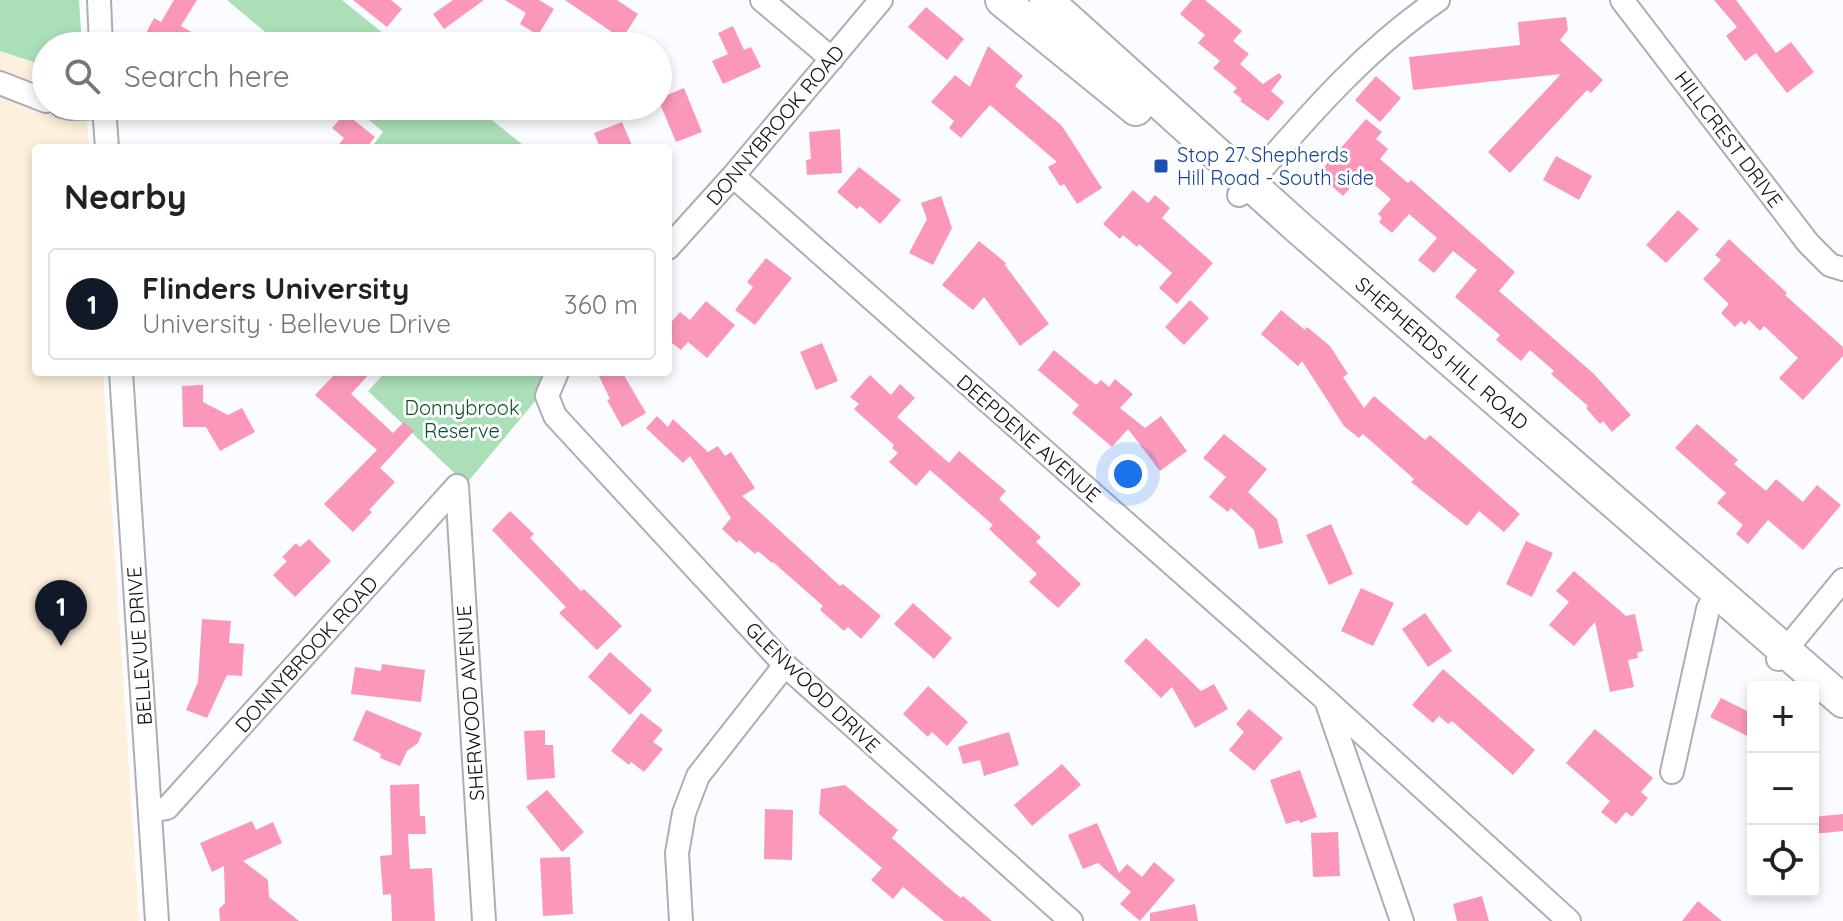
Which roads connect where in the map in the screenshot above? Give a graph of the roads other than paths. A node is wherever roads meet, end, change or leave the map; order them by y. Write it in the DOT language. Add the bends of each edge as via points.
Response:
graph roads {
  1 [pos="99,0"];
  2 [pos="762,0"];
  3 [pos="881,0"];
  4 [pos="1002,0"];
  5 [pos="1046,0"];
  6 [pos="1438,0"];
  7 [pos="1622,0"];
  8 [pos="100,32"];
  9 [pos="832,59"];
  10 [pos="0,83"];
  11 [pos="32,96"];
  12 [pos="105,120"];
  13 [pos="107,144"];
  14 [pos="733,176"];
  15 [pos="1244,189"];
  16 [pos="672,244"];
  17 [pos="1843,269"];
  18 [pos="121,376"];
  19 [pos="555,376"];
  20 [pos="457,486"];
  21 [pos="1843,580"];
  22 [pos="1713,600"];
  23 [pos="1781,656"];
  24 [pos="785,665"];
  25 [pos="1799,681"];
  26 [pos="1325,699"];
  27 [pos="1819,701"];
  28 [pos="1843,701"];
  29 [pos="1843,723"];
  30 [pos="1672,772"];
  31 [pos="150,811"];
  32 [pos="157,921"];
  33 [pos="484,921"];
  34 [pos="681,921"];
  35 [pos="1071,921"];
  36 [pos="1402,921"];
  37 [pos="1569,921"];
  1 -- 8 [label="street"];
  2 -- 9 [label="street"];
  3 -- 9 [label="street, DONNYBROOK ROAD"];
  4 -- 15 [label="main road, SHEPHERDS HILL ROAD"];
  5 -- 15 [label="main road, SHEPHERDS HILL ROAD"];
  6 -- 15 [label="street" via="1346,75"];
  7 -- 17 [label="street, HILLCREST DRIVE" via="1808,243 1830,265"];
  9 -- 14 [label="street, DONNYBROOK ROAD"];
  10 -- 11 [label="street"];
  12 -- 13 [label="street"];
  14 -- 16 [label="street, DONNYBROOK ROAD"];
  14 -- 26 [label="street, DEEPDENE AVENUE"];
  15 -- 22 [label="main road, SHEPHERDS HILL ROAD" via="1298,251"];
  18 -- 31 [label="street, BELLEVUE DRIVE"];
  19 -- 24 [label="street, GLENWOOD DRIVE" via="547,396 555,416"];
  20 -- 31 [label="street, DONNYBROOK ROAD" via="167,808"];
  20 -- 33 [label="street, SHERWOOD AVENUE"];
  21 -- 23 [label="street"];
  22 -- 23 [label="main road, SHEPHERDS HILL ROAD"];
  22 -- 30 [label="street"];
  23 -- 25 [label="main road, SHEPHERDS HILL ROAD"];
  23 -- 28 [label="main road, SHEPHERDS HILL ROAD"];
  24 -- 34 [label="street" via="698,776 677,853"];
  24 -- 35 [label="street, GLENWOOD DRIVE"];
  26 -- 36 [label="street, DEEPDENE AVENUE"];
  26 -- 37 [label="street, DEEPDENE AVENUE"];
  27 -- 29 [label="main road"];
  31 -- 32 [label="street, BELLEVUE DRIVE"];
}
